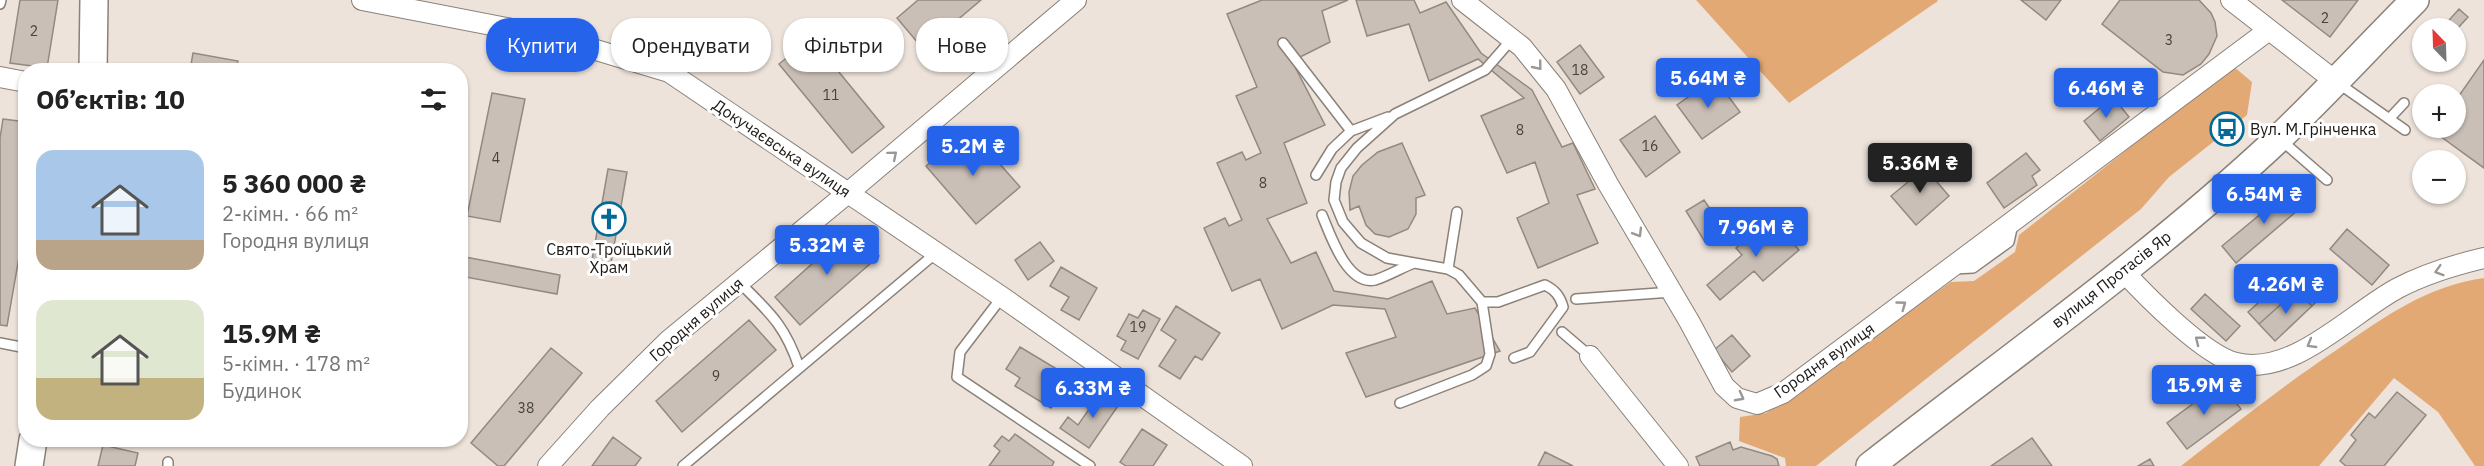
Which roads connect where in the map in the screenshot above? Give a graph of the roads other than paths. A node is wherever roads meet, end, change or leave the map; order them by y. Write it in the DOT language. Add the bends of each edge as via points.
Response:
graph roads {
  1 [pos="94,0"];
  2 [pos="362,0"];
  3 [pos="1076,0"];
  4 [pos="1462,0"];
  5 [pos="2231,0"];
  6 [pos="2415,0"];
  7 [pos="2269,30"];
  8 [pos="1512,39"];
  9 [pos="1283,43"];
  10 [pos="93,63"];
  11 [pos="0,77"];
  12 [pos="18,80"];
  13 [pos="2335,81"];
  14 [pos="2404,103"];
  15 [pos="1395,114"];
  16 [pos="2389,119"];
  17 [pos="2404,130"];
  18 [pos="1351,131"];
  19 [pos="2279,138"];
  20 [pos="1316,175"];
  21 [pos="2327,180"];
  22 [pos="849,192"];
  23 [pos="1457,212"];
  24 [pos="1322,215"];
  25 [pos="936,253"];
  26 [pos="2484,258"];
  27 [pos="1414,263"];
  28 [pos="1448,269"];
  29 [pos="2124,271"];
  30 [pos="739,281"];
  31 [pos="1672,292"];
  32 [pos="1002,297"];
  33 [pos="1576,299"];
  34 [pos="1482,302"];
  35 [pos="1562,332"];
  36 [pos="0,343"];
  37 [pos="18,346"];
  38 [pos="1590,356"];
  39 [pos="1514,358"];
  40 [pos="799,367"];
  41 [pos="1400,403"];
  42 [pos="32,447"];
  43 [pos="1672,464"];
  44 [pos="29,466"];
  45 [pos="548,466"];
  46 [pos="683,466"];
  47 [pos="1089,466"];
  48 [pos="1242,466"];
  49 [pos="1870,466"];
  1 -- 10 [label="main road"];
  2 -- 22 [label="street, Докучаєвська вулиця" via="553,37 669,72"];
  22 -- 3 [label="street, Городня вулиця, one-way"];
  4 -- 8 [label="street, Городня вулиця"];
  5 -- 7 [label="street"];
  6 -- 13 [label="main road, вулиця Протасів Яр"];
  7 -- 13 [label="street"];
  31 -- 7 [label="street, Городня вулиця, one-way" via="1724,386 1737,398 1757,404 1783,393"];
  8 -- 15 [label="lane" via="1485,70"];
  8 -- 31 [label="street, Городня вулиця, one-way" via="1556,89"];
  9 -- 18 [label="lane"];
  11 -- 12 [label="street"];
  13 -- 16 [label="lane"];
  13 -- 19 [label="main road, вулиця Протасів Яр"];
  14 -- 16 [label="lane"];
  15 -- 18 [label="lane"];
  15 -- 27 [label="lane" via="1341,168 1334,200 1343,222 1360,243 1387,258"];
  16 -- 17 [label="lane"];
  18 -- 20 [label="lane" via="1332,149"];
  19 -- 21 [label="lane"];
  19 -- 29 [label="main road, вулиця Протасів Яр"];
  22 -- 25 [label="street, Докучаєвська вулиця"];
  22 -- 30 [label="street, Городня вулиця"];
  23 -- 28 [label="lane"];
  24 -- 27 [label="lane" via="1351,272 1365,280"];
  25 -- 32 [label="street, Докучаєвська вулиця"];
  25 -- 40 [label="lane"];
  26 -- 29 [label="street, one-way" via="2426,274 2396,289 2317,342 2282,361 2260,365 2235,363 2214,352 2146,297"];
  27 -- 28 [label="lane"];
  28 -- 34 [label="lane" via="1459,275"];
  29 -- 49 [label="main road, вулиця Протасів Яр"];
  30 -- 40 [label="lane" via="774,317 790,341"];
  30 -- 45 [label="street, Городня вулиця" via="668,341"];
  31 -- 33 [label="lane"];
  32 -- 47 [label="lane" via="960,352 957,377"];
  32 -- 48 [label="street, Докучаєвська вулиця"];
  34 -- 39 [label="lane" via="1498,302 1545,285 1560,298 1563,308 1530,352"];
  34 -- 41 [label="lane" via="1490,354 1486,366"];
  35 -- 38 [label="lane"];
  36 -- 37 [label="lane"];
  38 -- 43 [label="street"];
  40 -- 46 [label="lane"];
  42 -- 44 [label="main road"];
}
